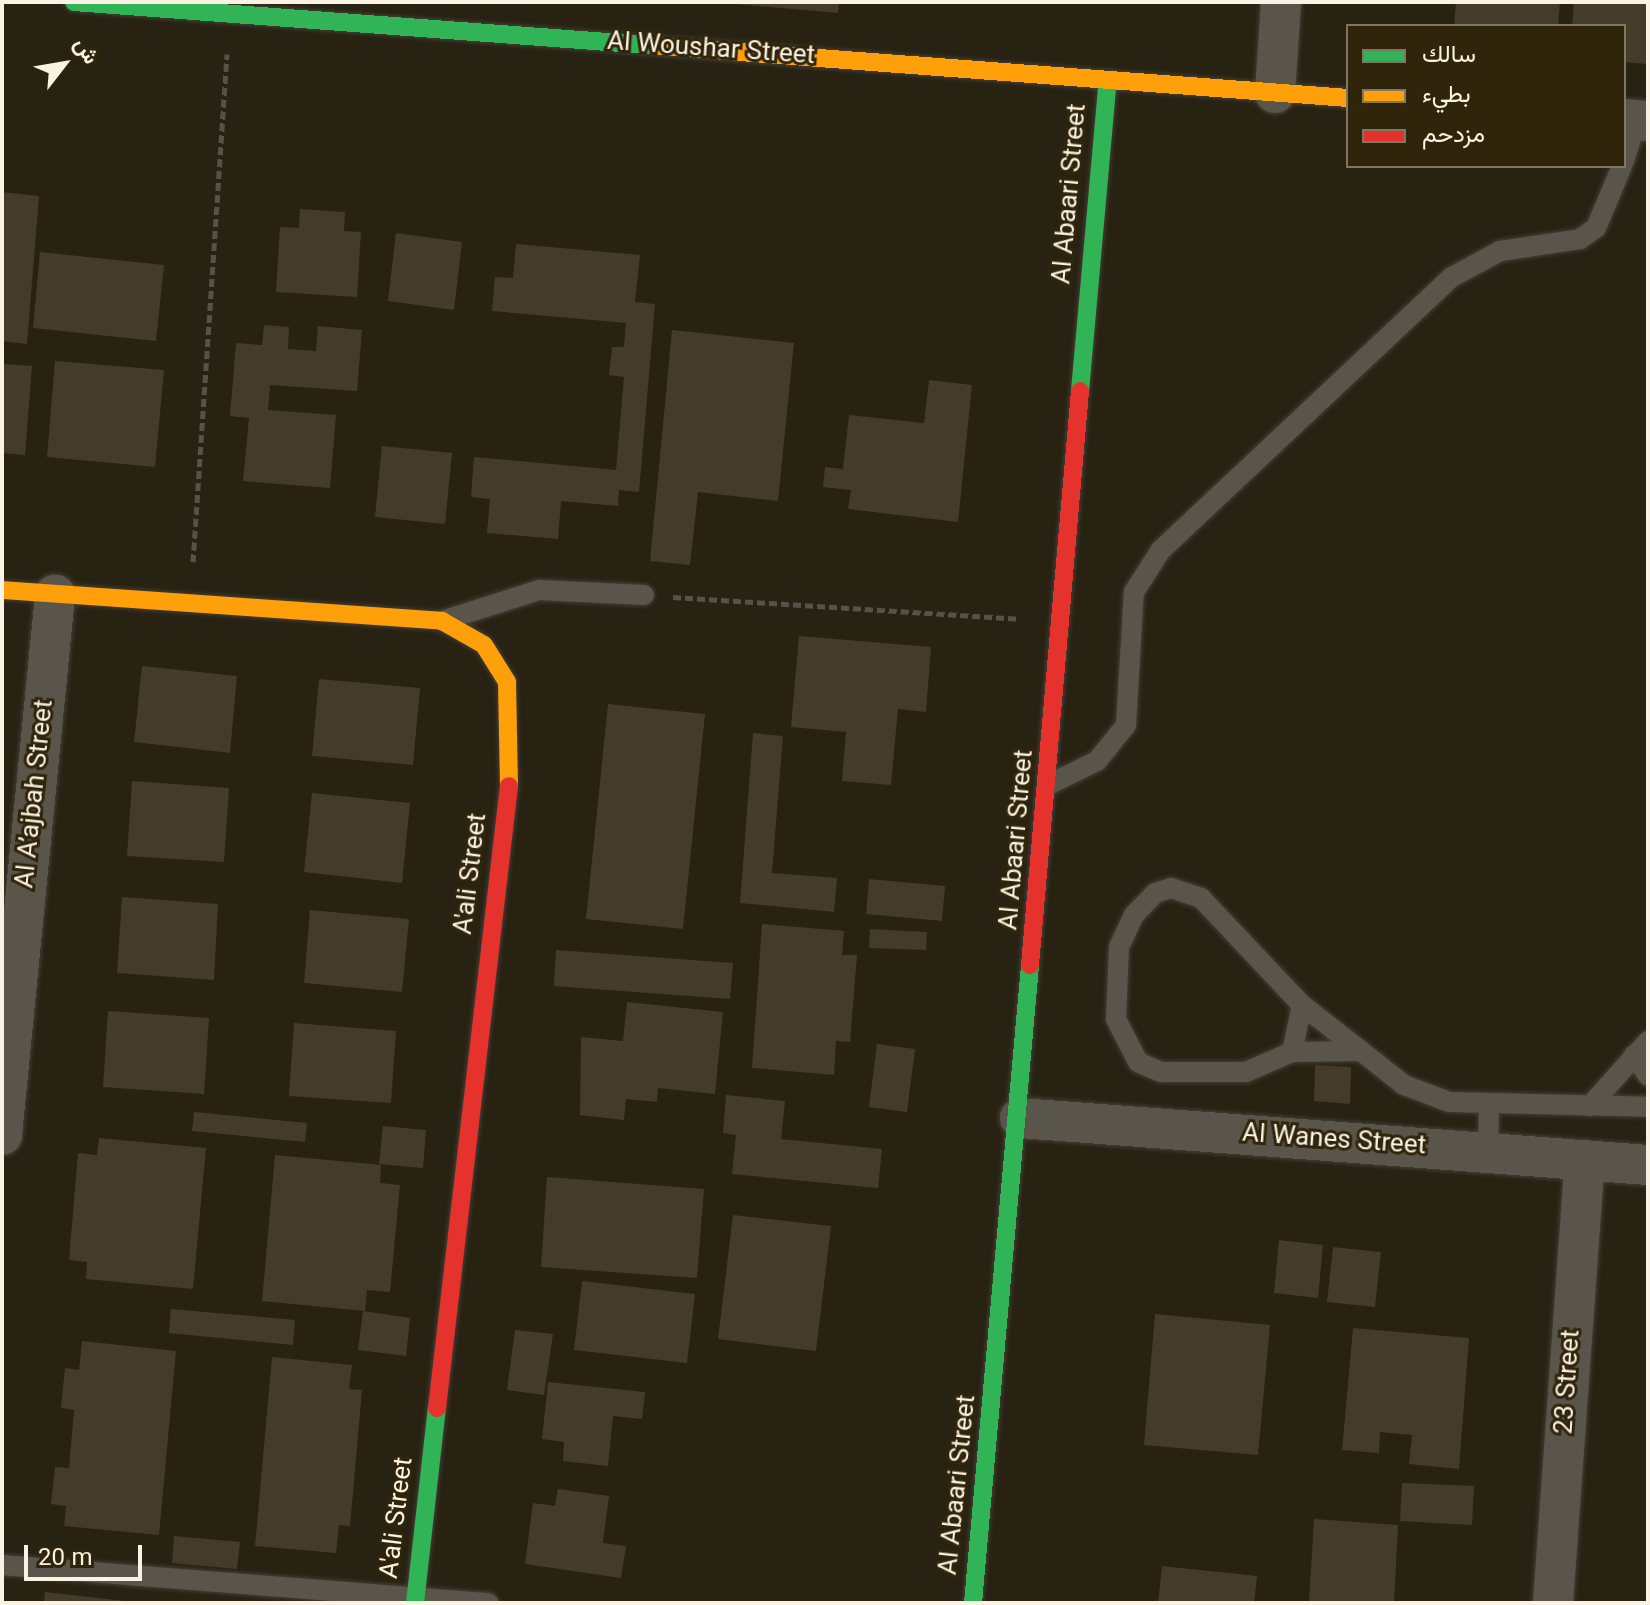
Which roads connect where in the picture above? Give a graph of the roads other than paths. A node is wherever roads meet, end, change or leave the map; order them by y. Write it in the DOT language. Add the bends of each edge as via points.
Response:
graph roads {
  1 [pos="74,2"];
  2 [pos="1281,2"];
  3 [pos="1108,80"];
  4 [pos="1275,93"];
  5 [pos="1346,98"];
  6 [pos="1636,120"];
  7 [pos="1626,153"];
  8 [pos="1621,168"];
  9 [pos="2,590"];
  10 [pos="55,595"];
  11 [pos="644,595"];
  12 [pos="442,621"];
  13 [pos="1050,784"];
  14 [pos="1302,1005"];
  15 [pos="1641,1048"];
  16 [pos="1361,1051"];
  17 [pos="1292,1052"];
  18 [pos="1648,1076"];
  19 [pos="1489,1105"];
  20 [pos="1590,1106"];
  21 [pos="1648,1107"];
  22 [pos="1020,1118"];
  23 [pos="2,1135"];
  24 [pos="1488,1153"];
  25 [pos="1585,1160"];
  26 [pos="1648,1165"];
  27 [pos="2,1565"];
  28 [pos="415,1600"];
  29 [pos="489,1603"];
  30 [pos="973,1603"];
  31 [pos="1553,1603"];
  1 -- 3 [label="street, Al Woushar Street"];
  2 -- 4 [label="street"];
  3 -- 4 [label="street, Al Woushar Street"];
  3 -- 13 [label="street, Al Abaari Street" via="1059,622"];
  4 -- 5 [label="street, Al Woushar Street"];
  6 -- 7 [label="lane"];
  8 -- 13 [label="lane" via="1596,228 1580,239 1500,251 1452,277 1161,550 1134,592 1126,725 1097,761"];
  9 -- 10 [label="street, A'ali Street"];
  10 -- 12 [label="street, A'ali Street"];
  10 -- 23 [label="street, Al A’ajbah Street"];
  11 -- 12 [label="lane" via="539,590 495,598"];
  12 -- 28 [label="street, A'ali Street" via="484,645 499,664 514,715"];
  13 -- 22 [label="street, Al Abaari Street"];
  14 -- 16 [label="lane"];
  14 -- 17 [label="lane"];
  14 -- 17 [label="lane" via="1187,890 1155,893 1124,929 1116,1019 1138,1062 1161,1072 1246,1072"];
  15 -- 18 [label="lane"];
  15 -- 20 [label="lane"];
  16 -- 17 [label="lane"];
  16 -- 19 [label="lane" via="1426,1095"];
  19 -- 20 [label="lane"];
  19 -- 24 [label="lane"];
  20 -- 21 [label="lane"];
  22 -- 24 [label="street, Al Wanes Street"];
  22 -- 30 [label="street, Al Abaari Street"];
  24 -- 25 [label="street, Al Wanes Street"];
  25 -- 26 [label="street, Al Wanes Street"];
  25 -- 31 [label="street, 23 Street"];
  27 -- 28 [label="lane"];
  28 -- 29 [label="lane"];
}
